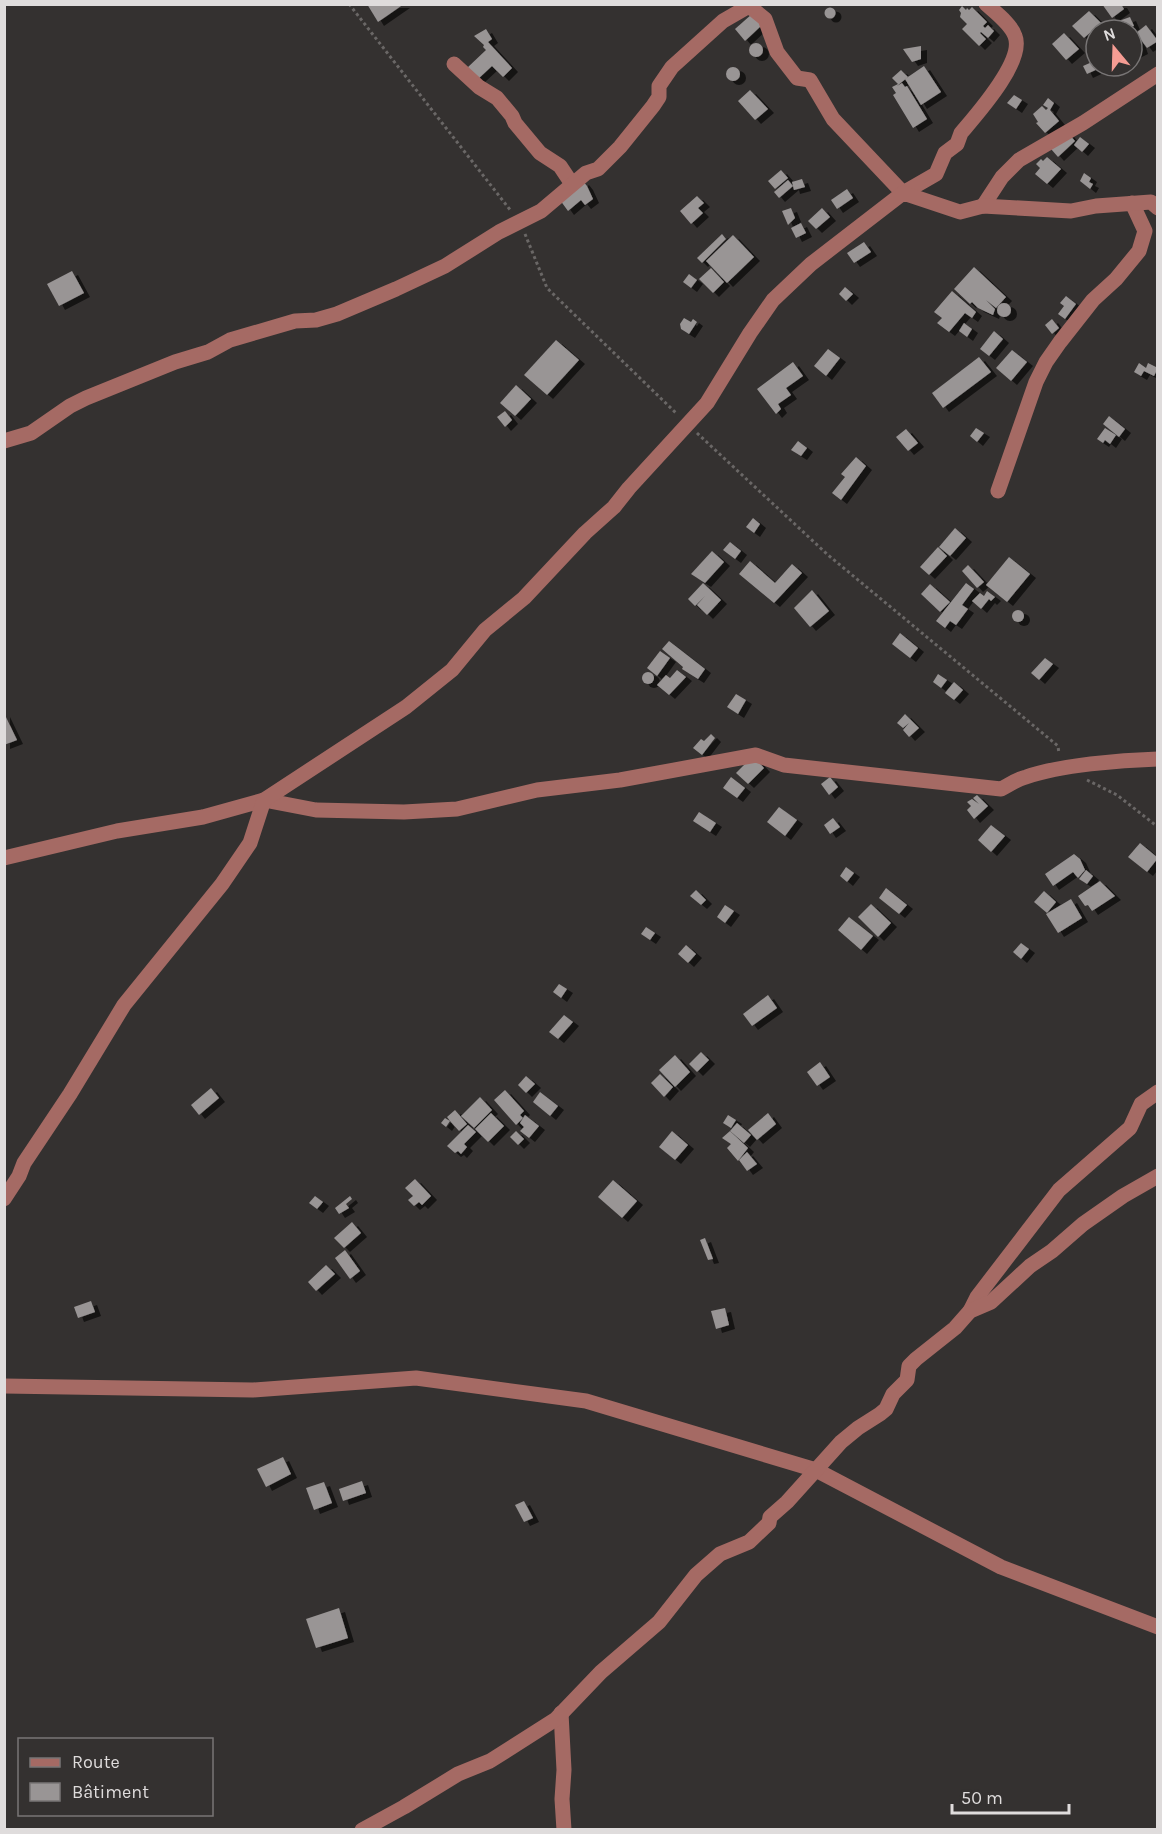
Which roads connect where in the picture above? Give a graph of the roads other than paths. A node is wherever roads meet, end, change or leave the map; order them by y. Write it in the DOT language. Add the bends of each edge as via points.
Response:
graph roads {
  1 [pos="986,4"];
  2 [pos="1001,4"];
  3 [pos="1003,21"];
  4 [pos="454,64"];
  5 [pos="1158,74"];
  6 [pos="572,184"];
  7 [pos="903,193"];
  8 [pos="1132,203"];
  9 [pos="983,206"];
  10 [pos="1158,207"];
  11 [pos="4,441"];
  12 [pos="998,491"];
  13 [pos="1158,759"];
  14 [pos="264,800"];
  15 [pos="4,858"];
  16 [pos="1158,1092"];
  17 [pos="1158,1176"];
  18 [pos="4,1199"];
  19 [pos="970,1311"];
  20 [pos="4,1386"];
  21 [pos="816,1470"];
  22 [pos="1158,1627"];
  23 [pos="561,1713"];
  24 [pos="362,1830"];
  25 [pos="564,1830"];
  1 -- 3 [label="street"];
  2 -- 3 [label="street"];
  3 -- 7 [label="street" via="1015,34 1017,45 1005,75 957,144 945,153 936,174"];
  4 -- 6 [label="street" via="497,98 540,153 560,166"];
  5 -- 9 [label="street" via="1018,160"];
  6 -- 7 [label="street" via="597,169 620,147 659,97 659,86 672,67 723,21 749,6 765,19 777,52 797,78 810,80 833,118"];
  6 -- 11 [label="street" via="541,210 445,266 396,289 337,314 295,321 230,340 86,398 31,433"];
  7 -- 9 [label="street" via="960,212"];
  7 -- 14 [label="street" via="811,264 773,300 707,403 614,507 524,598 485,630 452,670 406,707"];
  8 -- 9 [label="street" via="1071,211"];
  8 -- 10 [label="street" via="1151,202"];
  8 -- 12 [label="street" via="1145,231 1139,251 1093,300 1035,382"];
  13 -- 14 [label="street" via="1062,768 1025,777 1000,789 784,765 756,755 620,780 537,790 457,809 316,810"];
  14 -- 15 [label="street" via="203,817 117,831"];
  14 -- 18 [label="street" via="249,843 222,884 124,1005"];
  16 -- 19 [label="street" via="1141,1104 1130,1128 1059,1190 976,1297"];
  17 -- 19 [label="street" via="1083,1224 991,1302"];
  19 -- 21 [label="street" via="909,1366 907,1380 892,1394 886,1409 841,1442"];
  20 -- 21 [label="street" via="253,1390 417,1378 586,1401"];
  21 -- 22 [label="street" via="1001,1567"];
  21 -- 23 [label="street" via="749,1542 720,1554 696,1575 659,1622"];
  23 -- 24 [label="street" via="490,1761 458,1774"];
  23 -- 25 [label="street"];
}
